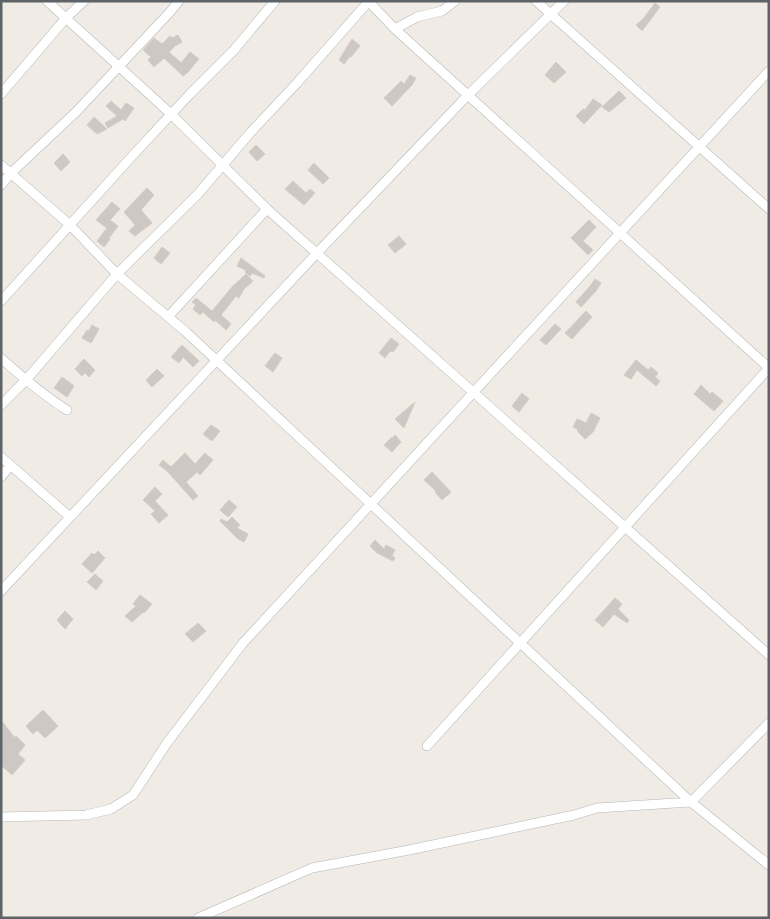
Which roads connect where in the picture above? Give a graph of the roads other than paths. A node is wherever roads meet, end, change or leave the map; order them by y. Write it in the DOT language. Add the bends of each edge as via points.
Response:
graph roads {
  1 [pos="47,1"];
  2 [pos="84,1"];
  3 [pos="179,1"];
  4 [pos="369,1"];
  5 [pos="455,1"];
  6 [pos="536,1"];
  7 [pos="564,1"];
  8 [pos="270,3"];
  9 [pos="551,14"];
  10 [pos="66,18"];
  11 [pos="395,29"];
  12 [pos="118,66"];
  13 [pos="769,71"];
  14 [pos="1,94"];
  15 [pos="468,95"];
  16 [pos="171,114"];
  17 [pos="699,147"];
  18 [pos="1,165"];
  19 [pos="223,165"];
  20 [pos="11,173"];
  21 [pos="1,185"];
  22 [pos="267,209"];
  23 [pos="769,209"];
  24 [pos="70,225"];
  25 [pos="620,233"];
  26 [pos="318,254"];
  27 [pos="117,274"];
  28 [pos="1,301"];
  29 [pos="168,317"];
  30 [pos="1,358"];
  31 [pos="217,361"];
  32 [pos="769,368"];
  33 [pos="26,380"];
  34 [pos="474,392"];
  35 [pos="1,405"];
  36 [pos="67,410"];
  37 [pos="1,458"];
  38 [pos="10,466"];
  39 [pos="1,477"];
  40 [pos="371,504"];
  41 [pos="70,516"];
  42 [pos="625,527"];
  43 [pos="1,591"];
  44 [pos="520,643"];
  45 [pos="769,655"];
  46 [pos="769,723"];
  47 [pos="426,746"];
  48 [pos="692,802"];
  49 [pos="1,817"];
  50 [pos="769,865"];
  51 [pos="198,918"];
  1 -- 10 [label="street"];
  2 -- 10 [label="street"];
  3 -- 12 [label="street"];
  4 -- 11 [label="street"];
  4 -- 19 [label="street"];
  5 -- 11 [label="street" via="442,11 417,17"];
  6 -- 9 [label="street"];
  7 -- 9 [label="street"];
  8 -- 16 [label="street" via="234,50"];
  9 -- 15 [label="street"];
  9 -- 17 [label="street"];
  10 -- 12 [label="street"];
  10 -- 14 [label="street"];
  11 -- 15 [label="street"];
  12 -- 16 [label="street"];
  12 -- 20 [label="street" via="76,112"];
  13 -- 17 [label="street"];
  15 -- 25 [label="street"];
  15 -- 26 [label="street"];
  16 -- 19 [label="street"];
  16 -- 24 [label="street"];
  17 -- 23 [label="street"];
  17 -- 25 [label="street"];
  18 -- 20 [label="street"];
  19 -- 22 [label="street"];
  19 -- 27 [label="street"];
  20 -- 21 [label="street"];
  20 -- 24 [label="street"];
  22 -- 26 [label="street"];
  22 -- 29 [label="street"];
  24 -- 27 [label="street"];
  24 -- 28 [label="street"];
  25 -- 32 [label="street"];
  25 -- 34 [label="street"];
  26 -- 31 [label="street"];
  26 -- 34 [label="street"];
  27 -- 29 [label="street"];
  27 -- 33 [label="street"];
  29 -- 31 [label="street"];
  30 -- 33 [label="street"];
  31 -- 40 [label="street"];
  31 -- 41 [label="street"];
  32 -- 42 [label="street"];
  33 -- 35 [label="street"];
  33 -- 36 [label="street"];
  34 -- 40 [label="street"];
  34 -- 42 [label="street"];
  37 -- 38 [label="street"];
  38 -- 39 [label="street"];
  38 -- 41 [label="street"];
  40 -- 44 [label="street"];
  40 -- 49 [label="street" via="243,643 167,743 133,795 111,809 86,814"];
  41 -- 43 [label="street"];
  42 -- 44 [label="street"];
  42 -- 45 [label="street"];
  44 -- 47 [label="street"];
  44 -- 48 [label="street"];
  46 -- 48 [label="street"];
  48 -- 50 [label="street"];
  48 -- 51 [label="street" via="597,808 574,816 312,868"];
}
